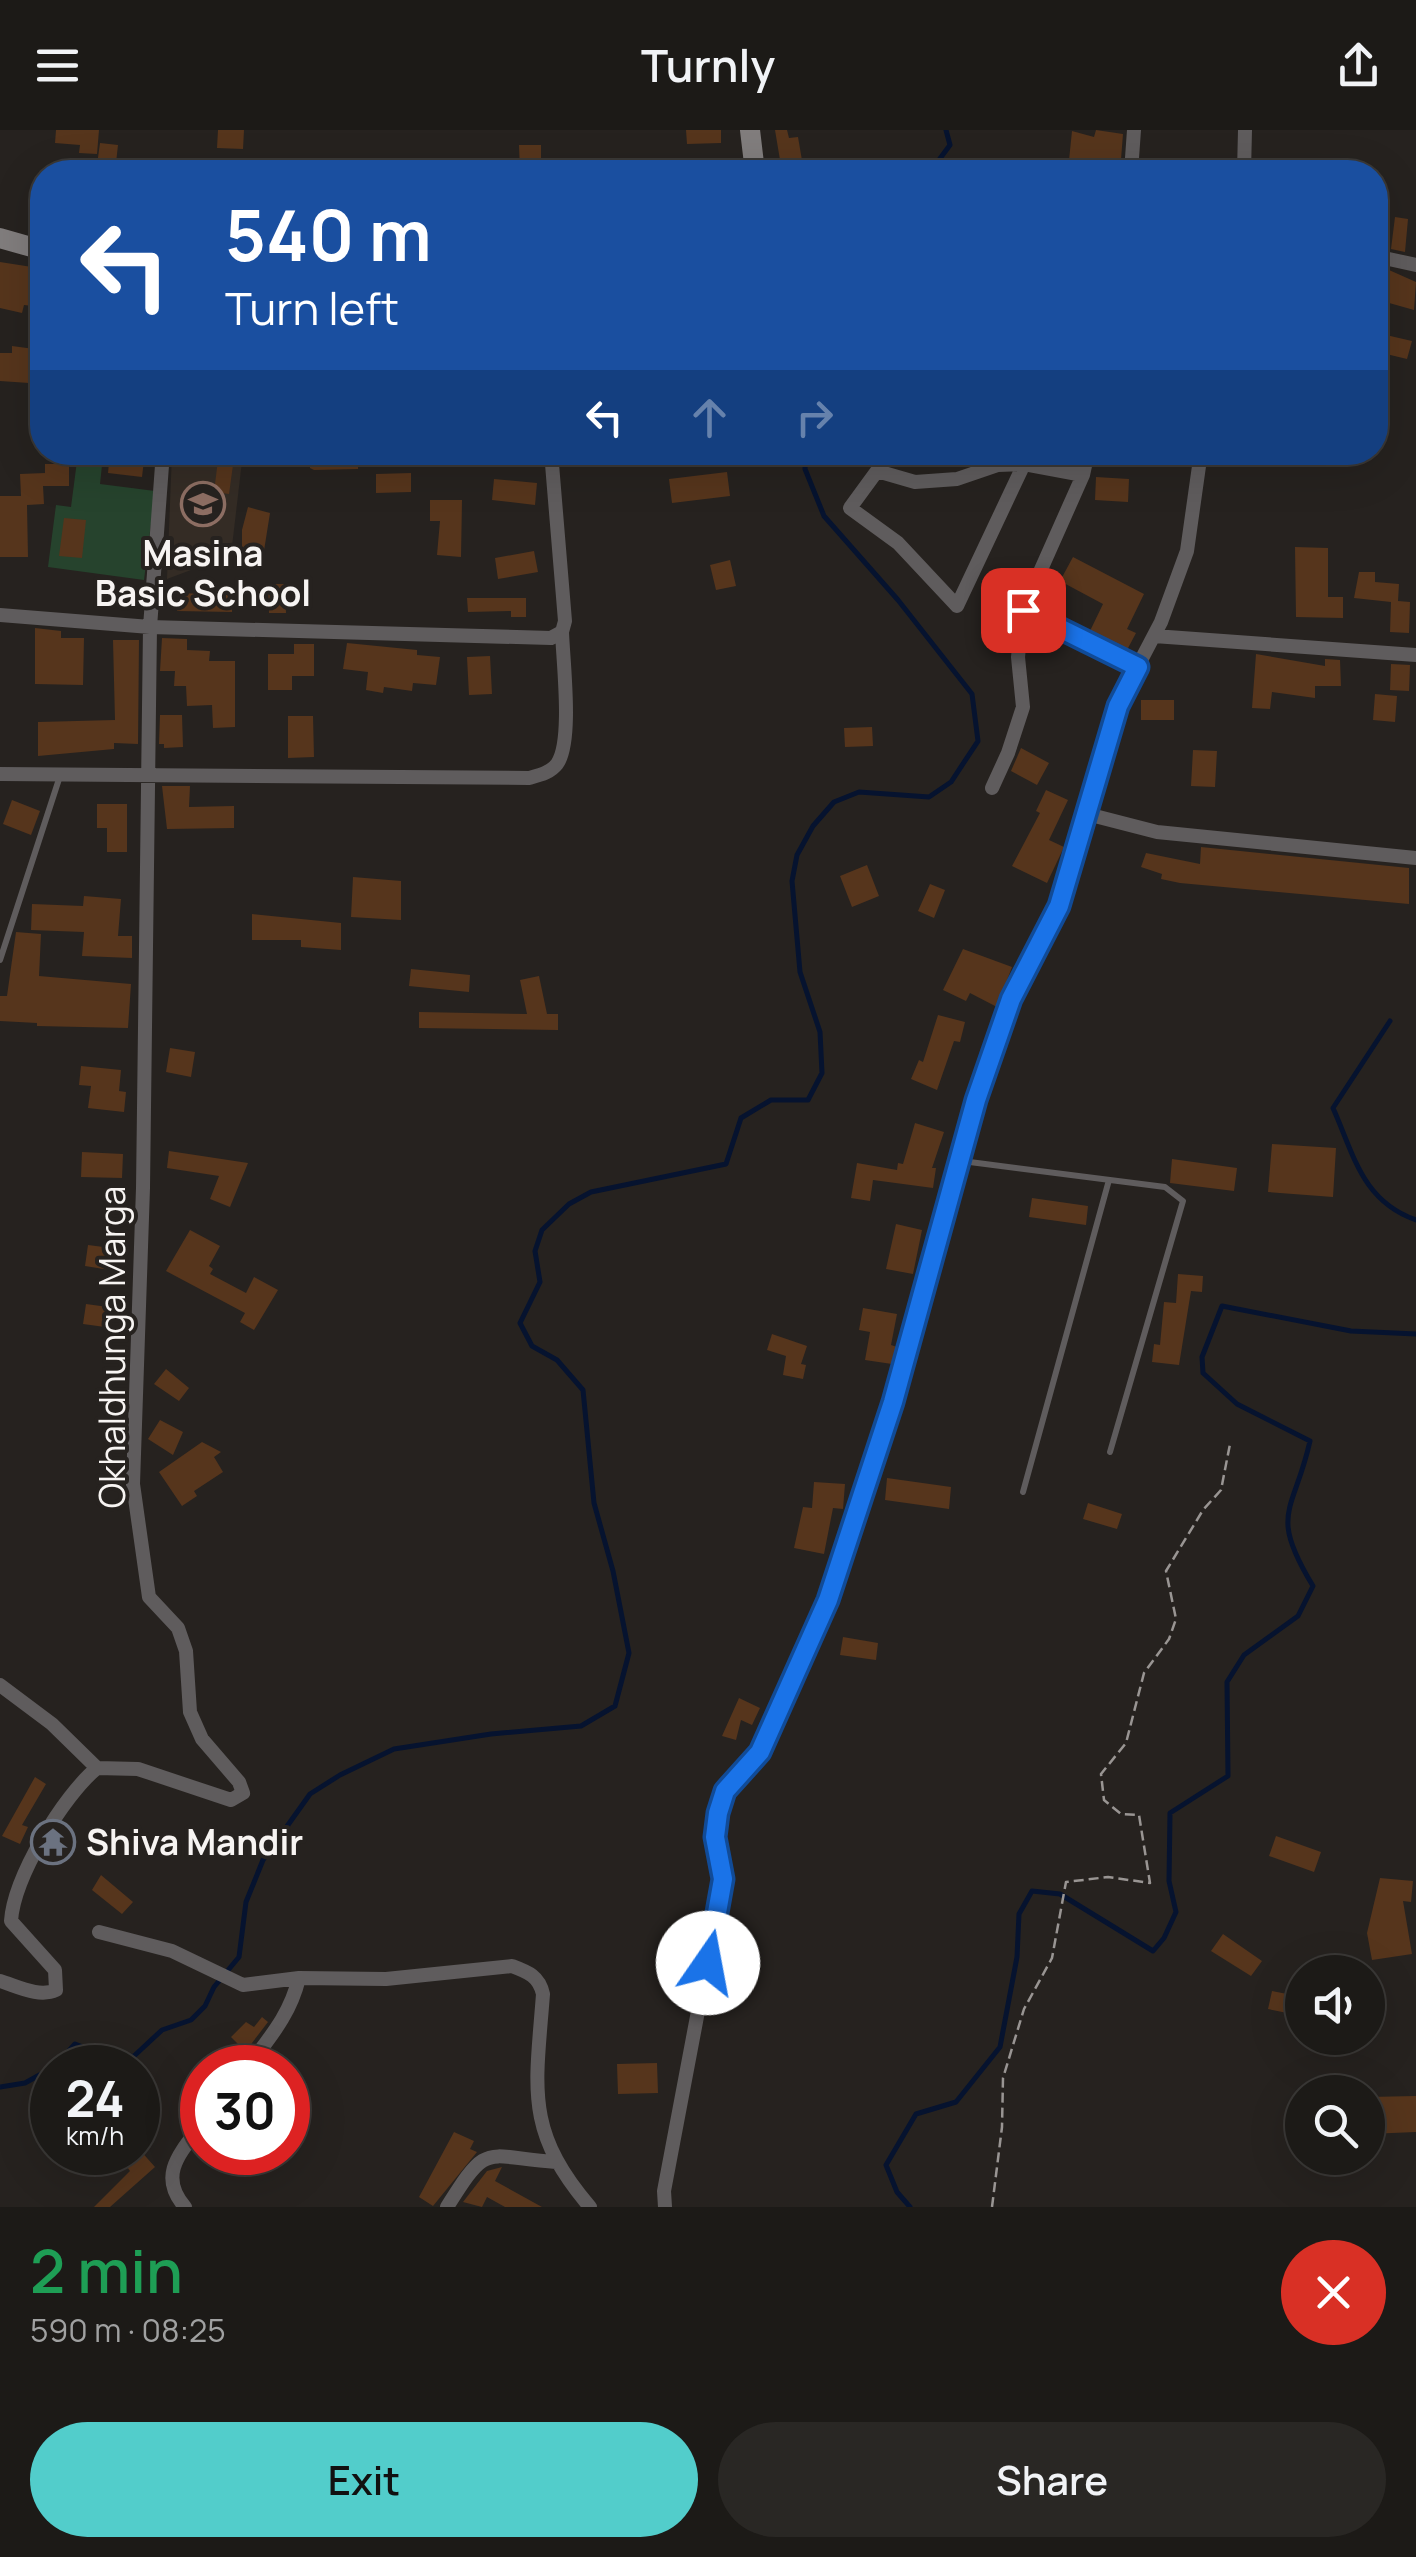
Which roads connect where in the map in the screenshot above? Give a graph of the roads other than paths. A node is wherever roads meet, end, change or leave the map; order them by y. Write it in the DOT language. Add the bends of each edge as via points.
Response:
graph roads {
  1 [pos="750,130"];
  2 [pos="1134,130"];
  3 [pos="1245,130"];
  4 [pos="754,160"];
  5 [pos="1132,160"];
  6 [pos="1244,160"];
  7 [pos="0,238"];
  8 [pos="30,247"];
  9 [pos="1388,259"];
  10 [pos="1416,264"];
  11 [pos="162,465"];
  12 [pos="552,465"];
  13 [pos="998,465"];
  14 [pos="1024,465"];
  15 [pos="1029,465"];
  16 [pos="1085,465"];
  17 [pos="1199,465"];
  18 [pos="1083,475"];
  19 [pos="1023,610"];
  20 [pos="0,615"];
  21 [pos="150,627"];
  22 [pos="562,632"];
  23 [pos="1154,636"];
  24 [pos="1416,656"];
  25 [pos="1138,667"];
  26 [pos="0,774"];
  27 [pos="60,775"];
  28 [pos="150,777"];
  29 [pos="992,788"];
  30 [pos="1087,814"];
  31 [pos="1416,858"];
  32 [pos="0,960"];
  33 [pos="962,1161"];
  34 [pos="1109,1180"];
  35 [pos="1110,1452"];
  36 [pos="1022,1492"];
  37 [pos="0,1685"];
  38 [pos="97,1768"];
  39 [pos="99,1932"];
  40 [pos="299,1978"];
  41 [pos="0,1981"];
  42 [pos="266,2045"];
  43 [pos="180,2155"];
  44 [pos="556,2162"];
  45 [pos="185,2207"];
  46 [pos="447,2207"];
  47 [pos="590,2207"];
  48 [pos="665,2207"];
  1 -- 4 [label="street"];
  2 -- 5 [label="street"];
  3 -- 6 [label="street"];
  7 -- 8 [label="street"];
  9 -- 10 [label="street"];
  11 -- 21 [label="street, Okhaldhunga Marga"];
  12 -- 22 [label="street"];
  13 -- 14 [label="street" via="915,482 876,471 850,508 898,544 957,606"];
  15 -- 18 [label="street"];
  16 -- 18 [label="street"];
  17 -- 23 [label="street" via="1188,550"];
  18 -- 19 [label="street"];
  19 -- 25 [label="street"];
  19 -- 29 [label="street" via="1023,707"];
  20 -- 21 [label="street"];
  21 -- 22 [label="street" via="552,638"];
  21 -- 28 [label="street, Okhaldhunga Marga"];
  22 -- 28 [label="street" via="565,742 549,772 503,779"];
  23 -- 24 [label="street"];
  23 -- 25 [label="street"];
  25 -- 30 [label="street" via="1118,706"];
  26 -- 27 [label="street"];
  27 -- 28 [label="street"];
  27 -- 32 [label="lane"];
  28 -- 38 [label="street, Okhaldhunga Marga" via="133,1484 150,1598 178,1628 190,1712 243,1793 231,1800 138,1769"];
  30 -- 31 [label="street" via="1157,832"];
  30 -- 33 [label="street" via="1059,906 1011,999"];
  33 -- 34 [label="lane"];
  33 -- 48 [label="street" via="828,1600 760,1752 725,1791 718,1813 723,1879"];
  34 -- 35 [label="lane" via="1166,1187 1182,1200"];
  34 -- 36 [label="lane"];
  37 -- 38 [label="street"];
  38 -- 41 [label="street" via="82,1780 13,1899 12,1922 55,1970 56,1990 32,1992"];
  39 -- 40 [label="street" via="153,1945 243,1984"];
  40 -- 42 [label="street" via="293,2003"];
  40 -- 44 [label="street" via="386,1980 512,1966 529,1972 543,1994 536,2104"];
  43 -- 45 [label="street" via="171,2168 173,2192"];
  44 -- 46 [label="street" via="486,2156 475,2162"];
  44 -- 47 [label="street"];
}
